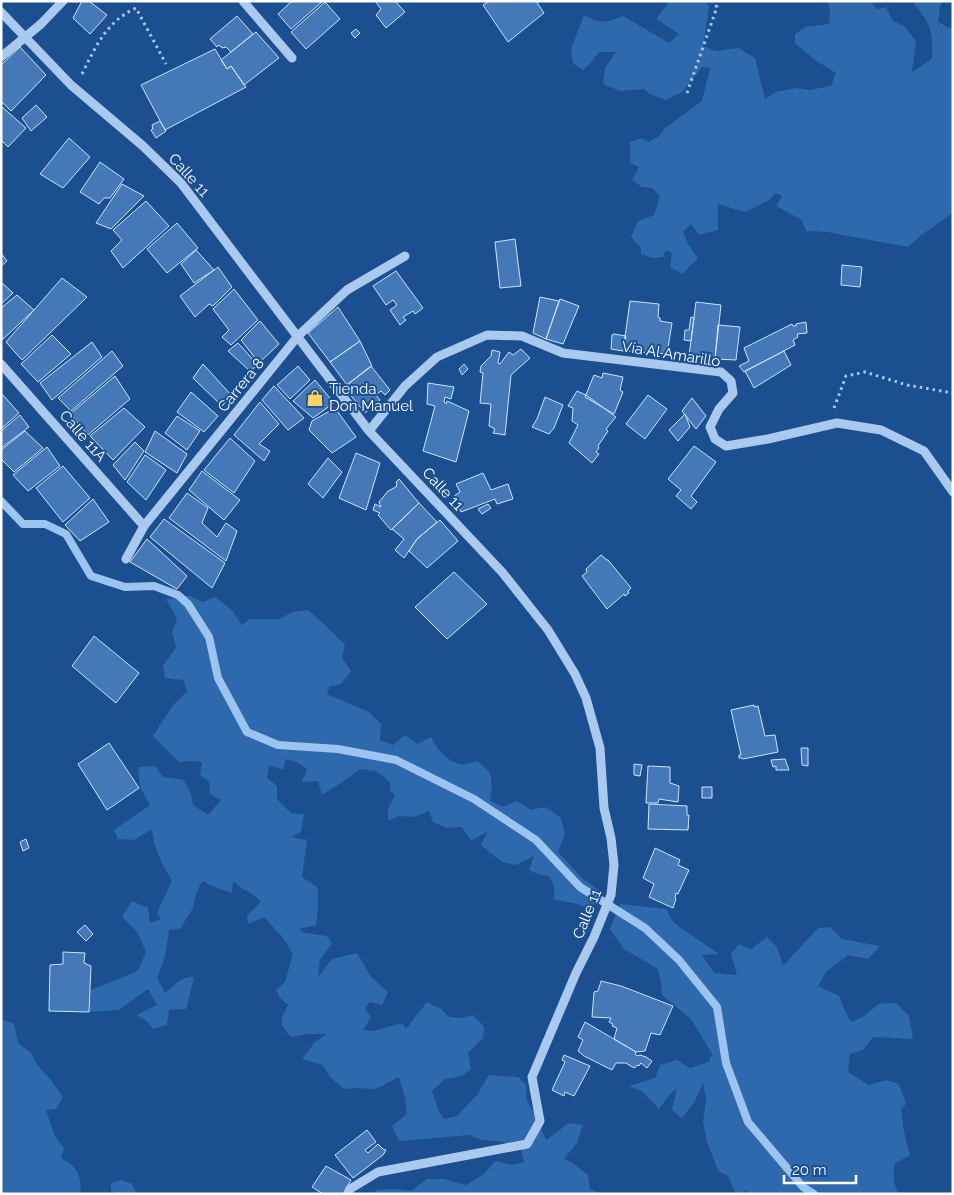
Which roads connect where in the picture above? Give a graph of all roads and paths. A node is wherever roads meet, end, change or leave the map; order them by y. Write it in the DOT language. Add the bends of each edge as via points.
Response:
graph roads {
  1 [pos="63,1"];
  2 [pos="243,1"];
  3 [pos="712,1"];
  4 [pos="1,12"];
  5 [pos="24,37"];
  6 [pos="1,57"];
  7 [pos="292,58"];
  8 [pos="166,64"];
  9 [pos="71,86"];
  10 [pos="686,93"];
  11 [pos="405,256"];
  12 [pos="298,336"];
  13 [pos="1,364"];
  14 [pos="953,393"];
  15 [pos="837,423"];
  16 [pos="368,430"];
  17 [pos="953,492"];
  18 [pos="144,526"];
  19 [pos="126,559"];
  20 [pos="348,1194"];
  1 -- 5 [label="street"];
  2 -- 7 [label="street"];
  3 -- 10 [label="path" via="716,7"];
  4 -- 5 [label="street, Calle 11"];
  5 -- 6 [label="street"];
  5 -- 9 [label="street, Calle 11"];
  8 -- 9 [label="path" via="136,8 109,27"];
  9 -- 12 [label="street, Calle 11" via="182,183"];
  11 -- 12 [label="street, Carrera 8" via="347,290"];
  12 -- 16 [label="street, Calle 11"];
  12 -- 18 [label="street, Carrera 8"];
  13 -- 18 [label="street, Calle 11A"];
  14 -- 15 [label="path" via="907,385 865,372 846,376 833,411"];
  15 -- 16 [label="street, Vía Al Amarillo" via="726,446 715,439 710,427 719,409 733,393 731,380 721,372 562,353 522,336 487,335 437,357 405,386"];
  15 -- 17 [label="street, Vía Al Amarillo" via="881,430 924,451"];
  16 -- 20 [label="street, Calle 11" via="502,572 548,630 575,674 600,748 604,808 614,865 612,895 532,1078 540,1121 527,1144 378,1172 350,1189"];
  18 -- 19 [label="street, Carrera 8"];
}
